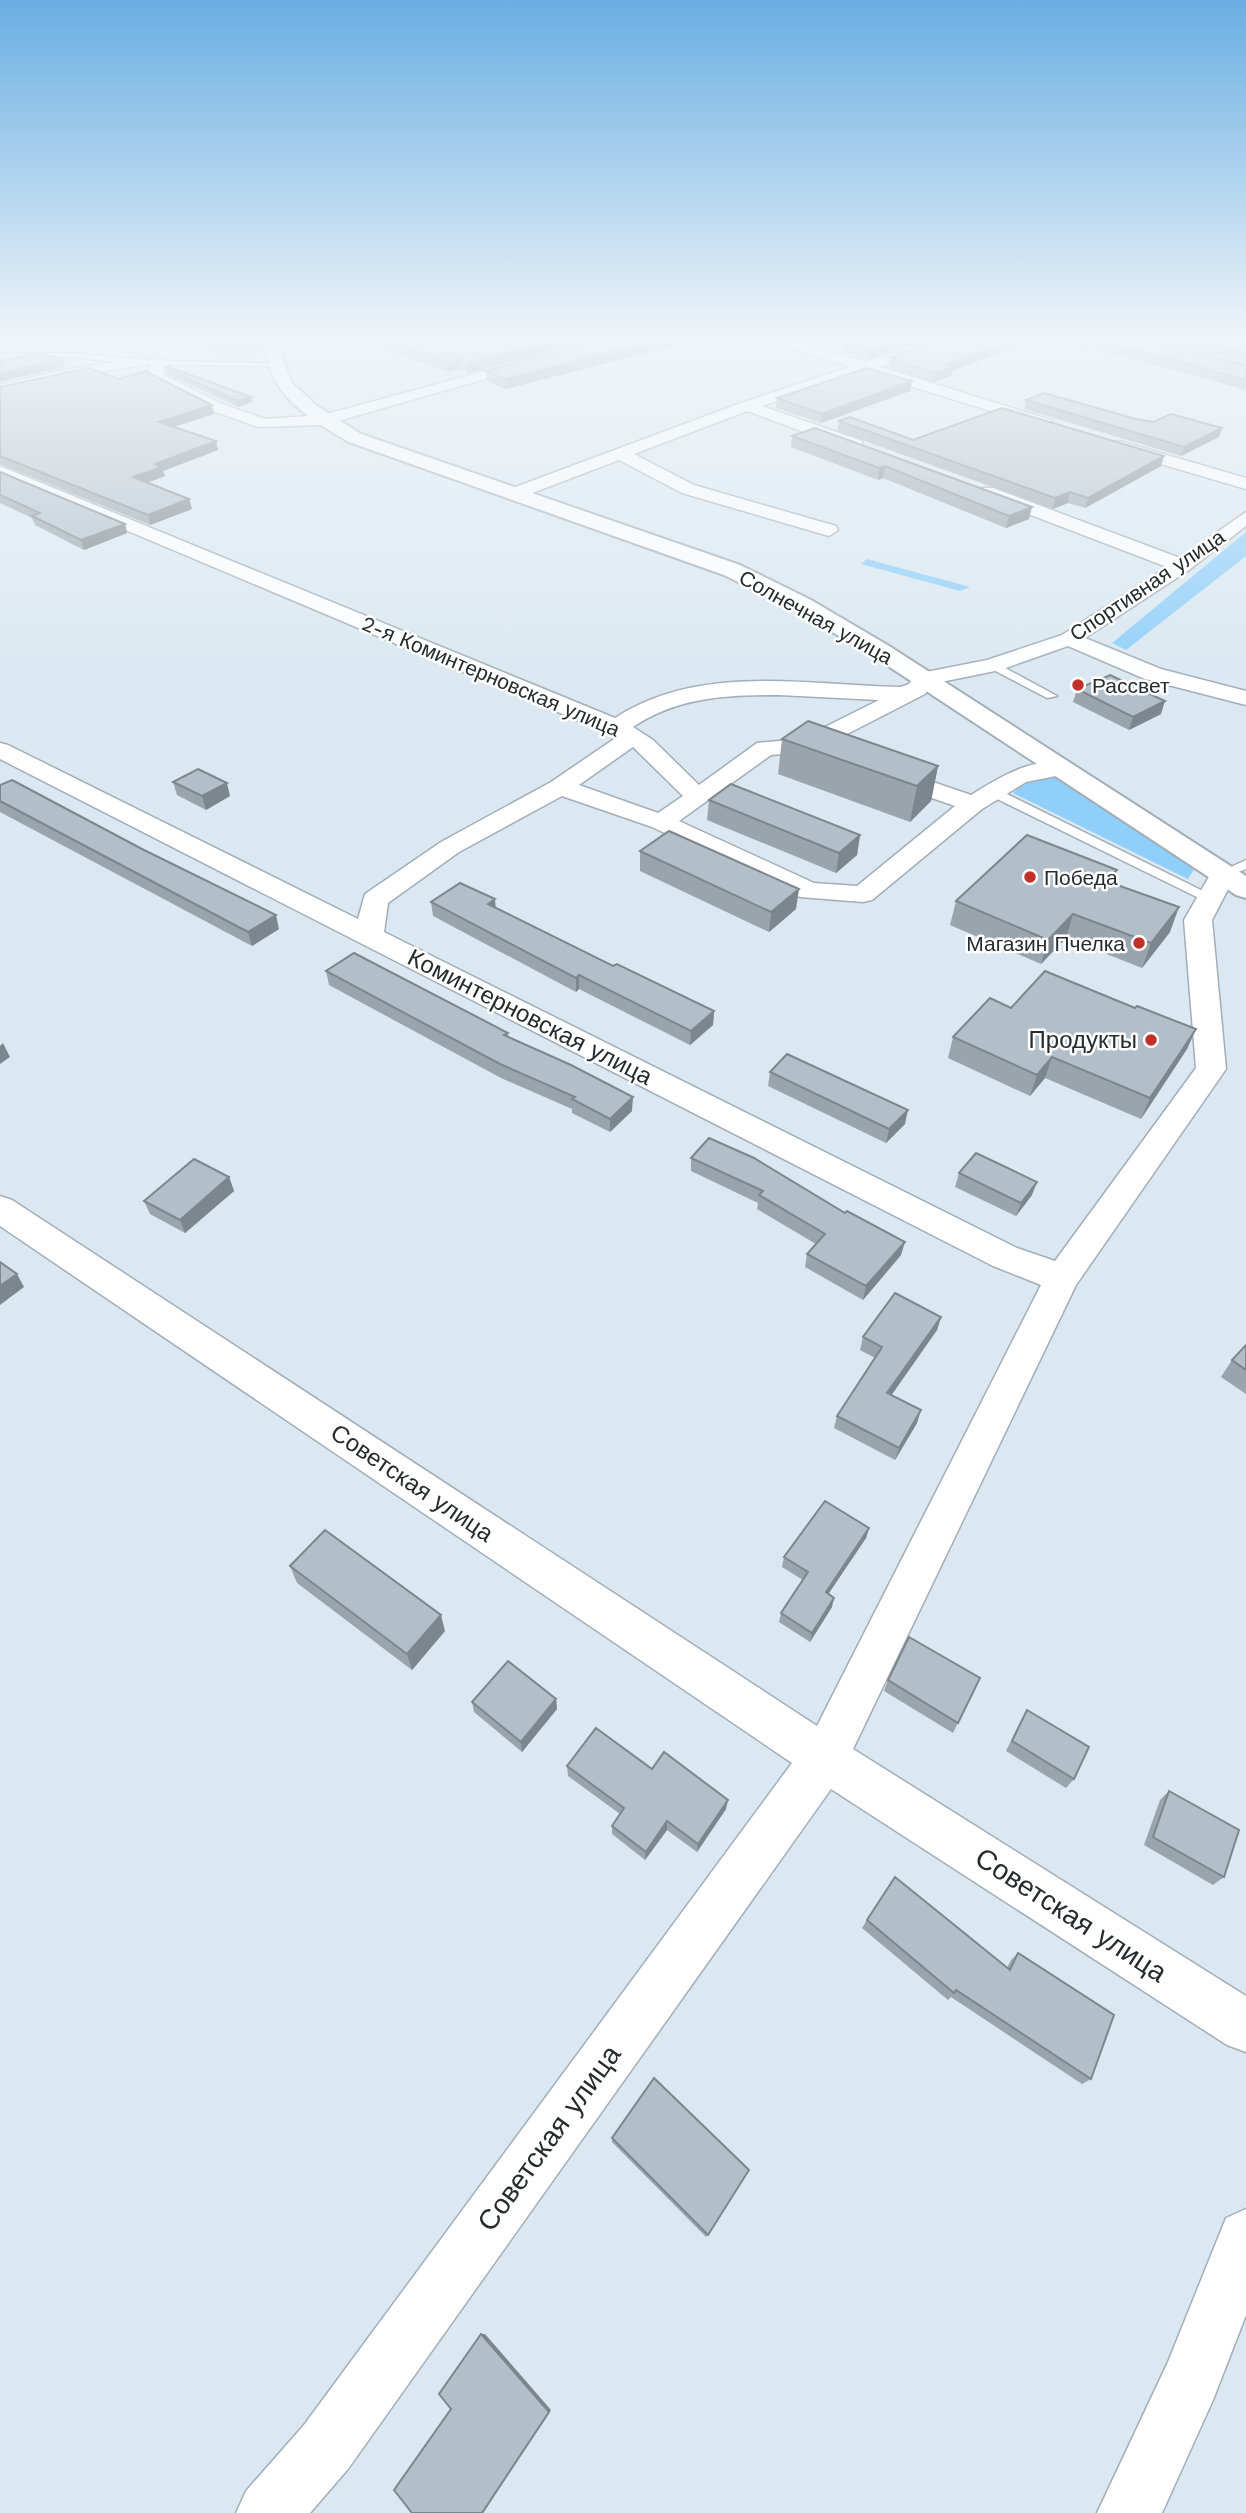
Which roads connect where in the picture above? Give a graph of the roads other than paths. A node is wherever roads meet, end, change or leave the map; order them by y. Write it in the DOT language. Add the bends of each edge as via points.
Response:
graph roads {
  1 [pos="401,454"];
  2 [pos="621,454"];
  3 [pos="1146,454"];
  4 [pos="0,471"];
  5 [pos="1246,484"];
  6 [pos="971,486"];
  7 [pos="513,494"];
  8 [pos="1246,517"];
  9 [pos="829,530"];
  10 [pos="1182,566"];
  11 [pos="1069,639"];
  12 [pos="992,666"];
  13 [pos="923,679"];
  14 [pos="904,694"];
  15 [pos="1051,696"];
  16 [pos="1246,698"];
  17 [pos="625,732"];
  18 [pos="806,746"];
  19 [pos="0,750"];
  20 [pos="832,755"];
  21 [pos="870,769"];
  22 [pos="1058,769"];
  23 [pos="559,787"];
  24 [pos="698,797"];
  25 [pos="983,798"];
  26 [pos="661,822"];
  27 [pos="1231,881"];
  28 [pos="369,936"];
  29 [pos="0,1209"];
  30 [pos="1062,1278"];
  31 [pos="825,1758"];
  32 [pos="1246,2026"];
  33 [pos="1246,2238"];
  34 [pos="268,2513"];
  35 [pos="1129,2513"];
  1 -- 7 [label="street, Солнечная улица"];
  2 -- 7 [label="street"];
  2 -- 9 [label="street" via="688,489"];
  3 -- 5 [label="street"];
  4 -- 17 [label="street, 2-я Коминтерновская улица"];
  6 -- 10 [label="street"];
  7 -- 13 [label="street, Солнечная улица" via="732,570 839,625"];
  8 -- 10 [label="street, Спортивная улица"];
  10 -- 11 [label="street, Спортивная улица"];
  11 -- 12 [label="street, Спортивная улица"];
  11 -- 16 [label="street" via="1153,674"];
  12 -- 13 [label="street, Спортивная улица"];
  12 -- 15 [label="lane"];
  13 -- 14 [label="street" via="917,689"];
  13 -- 22 [label="street, Солнечная улица"];
  14 -- 17 [label="street" via="696,692 657,703"];
  14 -- 18 [label="street"];
  17 -- 23 [label="street"];
  17 -- 24 [label="street, 2-я Коминтерновская улица"];
  18 -- 20 [label="street"];
  18 -- 24 [label="street" via="765,748"];
  19 -- 28 [label="street, Коминтерновская улица"];
  21 -- 25 [label="street"];
  22 -- 25 [label="street" via="1029,772"];
  22 -- 27 [label="street, Солнечная улица"];
  23 -- 26 [label="street"];
  23 -- 28 [label="street" via="450,847 375,900"];
  24 -- 26 [label="street"];
  25 -- 26 [label="street" via="863,894 809,891"];
  25 -- 27 [label="lane"];
  27 -- 30 [label="street" via="1198,920 1211,1069"];
  28 -- 30 [label="street, Коминтерновская улица" via="1005,1256"];
  29 -- 31 [label="street, Советская улица"];
  30 -- 31 [label="street"];
  31 -- 32 [label="street, Советская улица"];
  31 -- 34 [label="street, Советская улица" via="326,2447"];
  33 -- 35 [label="street" via="1192,2379"];
}
